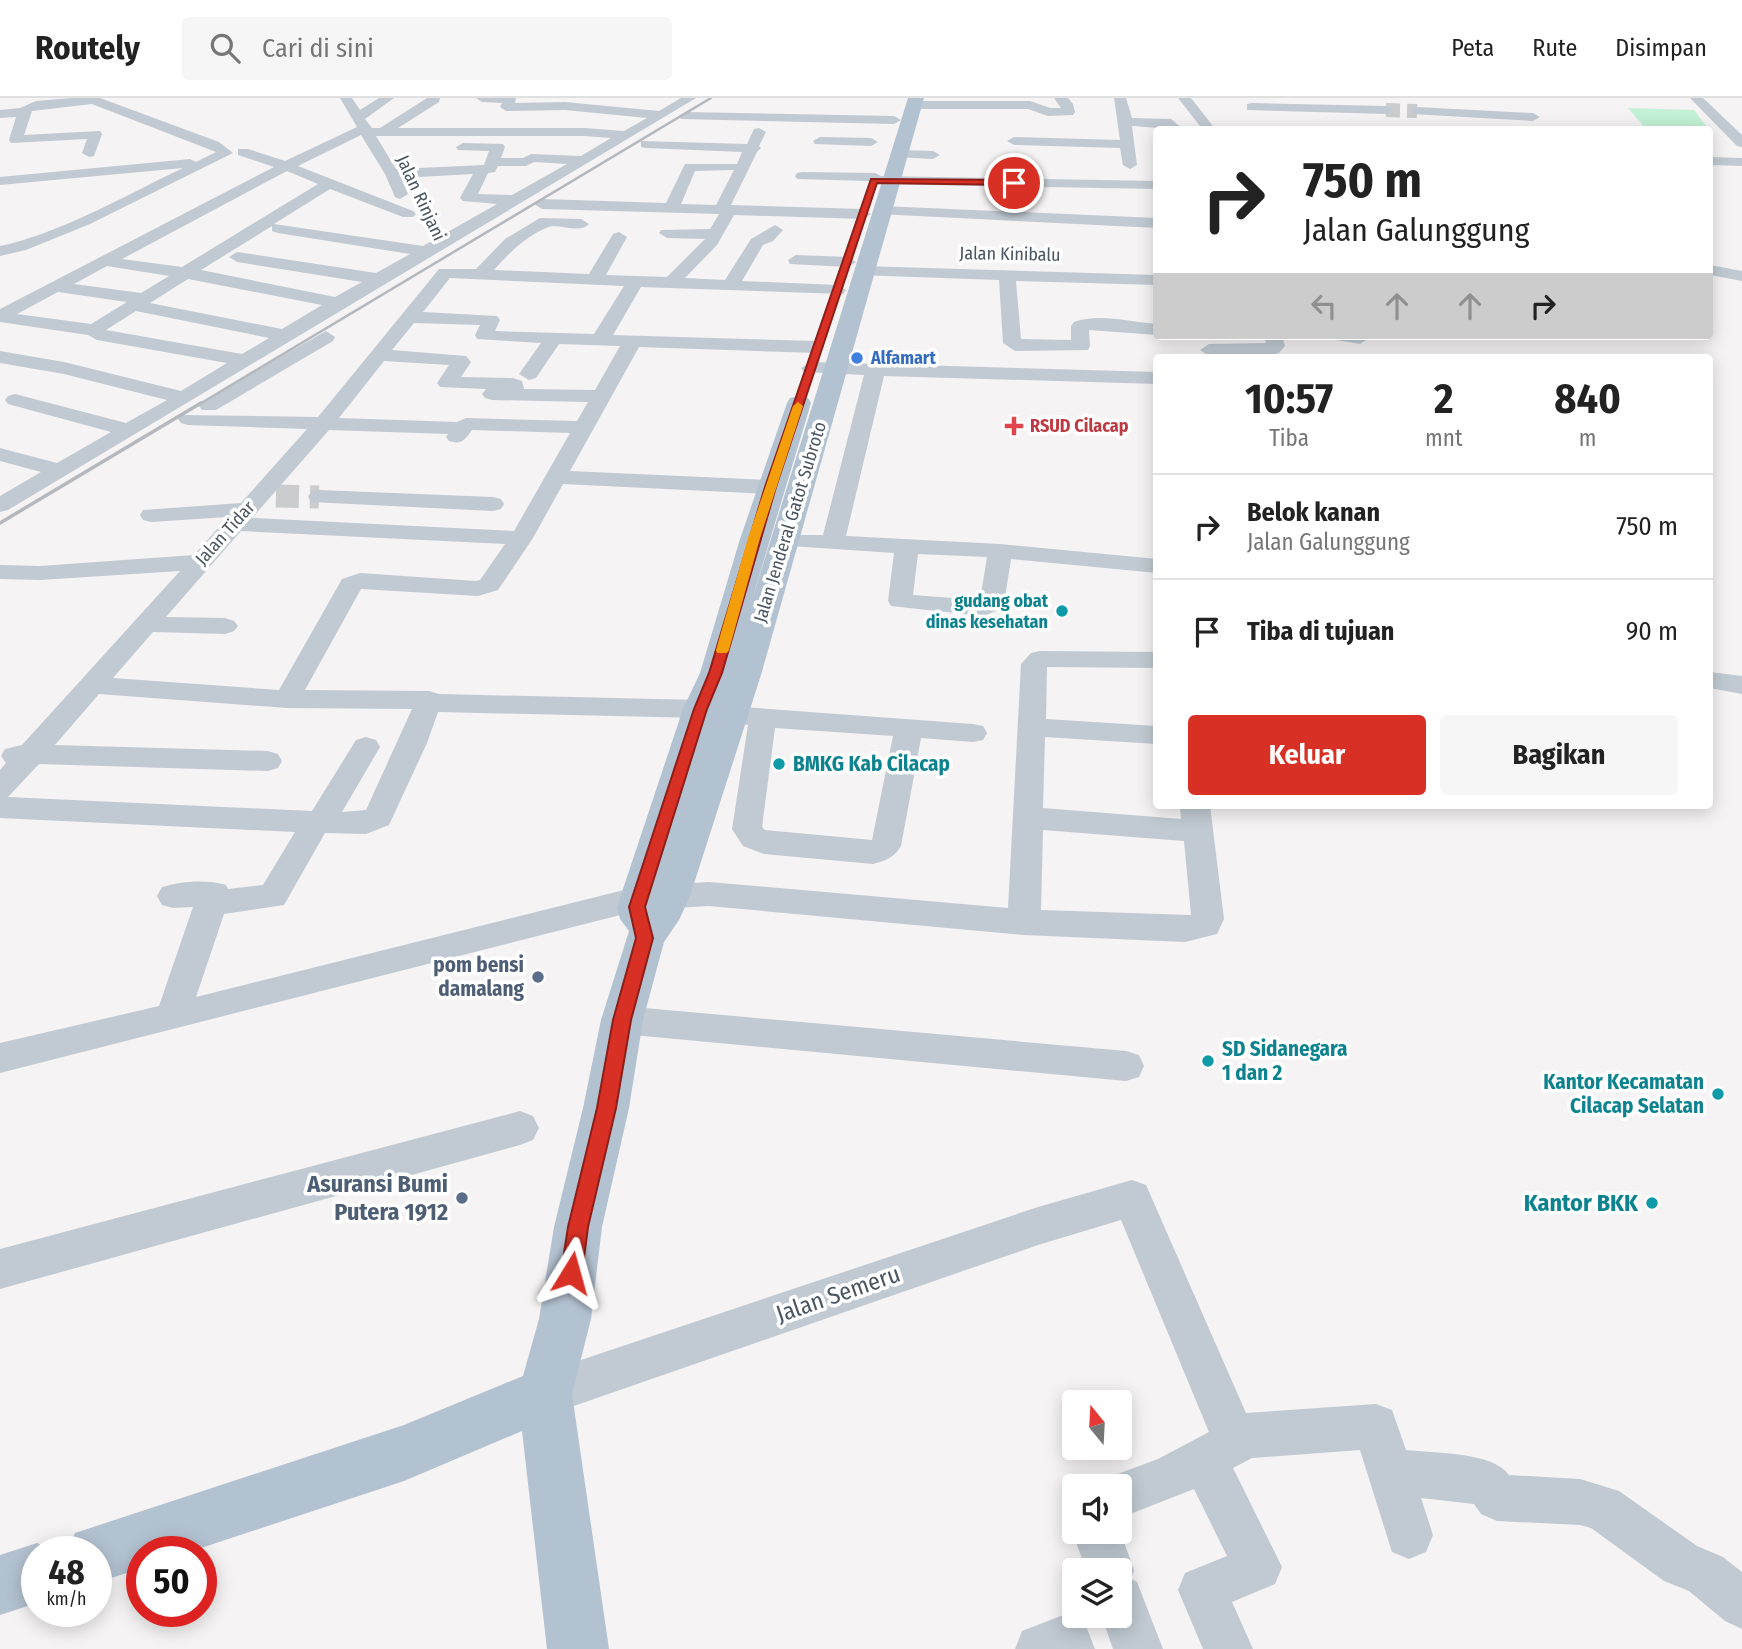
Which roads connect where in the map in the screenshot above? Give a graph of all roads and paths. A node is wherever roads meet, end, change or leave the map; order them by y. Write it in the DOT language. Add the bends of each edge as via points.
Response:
graph roads {
  1 [pos="10,98"];
  2 [pos="346,98"];
  3 [pos="388,98"];
  4 [pos="482,98"];
  5 [pos="716,98"];
  6 [pos="1060,98"];
  7 [pos="1184,98"];
  8 [pos="1466,98"];
  9 [pos="1696,98"];
  10 [pos="434,99"];
  11 [pos="89,102"];
  12 [pos="1365,103"];
  13 [pos="688,107"];
  14 [pos="1319,107"];
  15 [pos="1252,108"];
  16 [pos="1417,111"];
  17 [pos="24,112"];
  18 [pos="2,114"];
  19 [pos="1390,114"];
  20 [pos="661,115"];
  21 [pos="759,115"];
  22 [pos="405,118"];
  23 [pos="1533,118"];
  24 [pos="519,121"];
  25 [pos="154,123"];
  26 [pos="364,123"];
  27 [pos="1471,123"];
  28 [pos="1124,125"];
  29 [pos="1174,126"];
  30 [pos="1207,126"];
  31 [pos="21,127"];
  32 [pos="0,129"];
  33 [pos="104,130"];
  34 [pos="383,132"];
  35 [pos="1153,132"];
  36 [pos="74,134"];
  37 [pos="625,135"];
  38 [pos="894,139"];
  39 [pos="197,140"];
  40 [pos="820,141"];
  41 [pos="1014,141"];
  42 [pos="1742,143"];
  43 [pos="162,144"];
  44 [pos="646,144"];
  45 [pos="429,147"];
  46 [pos="375,148"];
  47 [pos="397,148"];
  48 [pos="754,148"];
  49 [pos="109,151"];
  50 [pos="243,152"];
  51 [pos="1090,153"];
  52 [pos="933,155"];
  53 [pos="679,156"];
  54 [pos="582,160"];
  55 [pos="213,161"];
  56 [pos="1713,161"];
  57 [pos="1742,162"];
  58 [pos="286,166"];
  59 [pos="743,166"];
  60 [pos="487,167"];
  61 [pos="392,174"];
  62 [pos="802,176"];
  63 [pos="0,181"];
  64 [pos="329,183"];
  65 [pos="1136,185"];
  66 [pos="1153,185"];
  67 [pos="572,187"];
  68 [pos="215,188"];
  69 [pos="238,191"];
  70 [pos="313,193"];
  71 [pos="542,204"];
  72 [pos="521,206"];
  73 [pos="671,208"];
  74 [pos="726,210"];
  75 [pos="872,213"];
  76 [pos="408,214"];
  77 [pos="1153,223"];
  78 [pos="597,225"];
  79 [pos="278,228"];
  80 [pos="775,230"];
  81 [pos="667,233"];
  82 [pos="716,234"];
  83 [pos="619,237"];
  84 [pos="135,245"];
  85 [pos="0,251"];
  86 [pos="423,252"];
  87 [pos="237,257"];
  88 [pos="796,260"];
  89 [pos="105,261"];
  90 [pos="11,266"];
  91 [pos="855,266"];
  92 [pos="444,267"];
  93 [pos="1713,271"];
  94 [pos="186,272"];
  95 [pos="480,275"];
  96 [pos="1007,276"];
  97 [pos="1742,276"];
  98 [pos="1100,278"];
  99 [pos="379,279"];
  100 [pos="594,280"];
  101 [pos="1153,280"];
  102 [pos="635,282"];
  103 [pos="671,283"];
  104 [pos="730,286"];
  105 [pos="57,287"];
  106 [pos="268,287"];
  107 [pos="837,290"];
  108 [pos="252,295"];
  109 [pos="141,302"];
  110 [pos="338,303"];
  111 [pos="177,310"];
  112 [pos="0,316"];
  113 [pos="409,317"];
  114 [pos="1117,328"];
  115 [pos="94,330"];
  116 [pos="1153,330"];
  117 [pos="284,335"];
  118 [pos="326,337"];
  119 [pos="127,338"];
  120 [pos="520,338"];
  121 [pos="553,339"];
  122 [pos="600,340"];
  123 [pos="1274,340"];
  124 [pos="632,342"];
  125 [pos="1242,343"];
  126 [pos="1209,351"];
  127 [pos="379,355"];
  128 [pos="0,358"];
  129 [pos="505,358"];
  130 [pos="242,360"];
  131 [pos="821,361"];
  132 [pos="64,368"];
  133 [pos="876,368"];
  134 [pos="529,374"];
  135 [pos="1055,375"];
  136 [pos="1153,378"];
  137 [pos="490,394"];
  138 [pos="512,394"];
  139 [pos="1046,394"];
  140 [pos="602,396"];
  141 [pos="7,404"];
  142 [pos="186,409"];
  143 [pos="322,425"];
  144 [pos="586,427"];
  145 [pos="128,430"];
  146 [pos="0,454"];
  147 [pos="124,456"];
  148 [pos="59,470"];
  149 [pos="556,477"];
  150 [pos="771,487"];
  151 [pos="318,497"];
  152 [pos="539,504"];
  153 [pos="0,505"];
  154 [pos="254,506"];
  155 [pos="150,515"];
  156 [pos="521,538"];
  157 [pos="754,538"];
  158 [pos="784,540"];
  159 [pos="833,542"];
  160 [pos="907,545"];
  161 [pos="1000,551"];
  162 [pos="199,562"];
  163 [pos="1153,566"];
  164 [pos="0,572"];
  165 [pos="145,624"];
  166 [pos="225,626"];
  167 [pos="1153,660"];
  168 [pos="1713,680"];
  169 [pos="89,685"];
  170 [pos="1742,685"];
  171 [pos="286,699"];
  172 [pos="429,703"];
  173 [pos="701,709"];
  174 [pos="730,715"];
  175 [pos="762,716"];
  176 [pos="1030,727"];
  177 [pos="909,728"];
  178 [pos="973,733"];
  179 [pos="1153,735"];
  180 [pos="366,747"];
  181 [pos="30,754"];
  182 [pos="0,758"];
  183 [pos="268,761"];
  184 [pos="0,789"];
  185 [pos="0,807"];
  186 [pos="1029,818"];
  187 [pos="1196,818"];
  188 [pos="318,822"];
  189 [pos="173,895"];
  190 [pos="212,903"];
  191 [pos="651,911"];
  192 [pos="1024,922"];
  193 [pos="172,1017"];
  194 [pos="622,1020"];
  195 [pos="0,1058"];
  196 [pos="1126,1066"];
  197 [pos="520,1128"];
  198 [pos="0,1269"];
  199 [pos="545,1394"];
  200 [pos="1219,1448"];
  201 [pos="1391,1471"];
  202 [pos="1132,1490"];
  203 [pos="1409,1535"];
  204 [pos="112,1549"];
  205 [pos="21,1578"];
  206 [pos="0,1585"];
  207 [pos="1742,1604"];
  208 [pos="1130,1628"];
  209 [pos="578,1649"];
  210 [pos="1040,1649"];
  211 [pos="1070,1649"];
  212 [pos="1138,1649"];
  213 [pos="1228,1649"];
  1 -- 18 [label="street"];
  2 -- 26 [label="street, Jalan Rinjani"];
  3 -- 26 [label="street"];
  4 -- 20 [label="street" via="511,100 508,107 565,106"];
  5 -- 13 [label="street"];
  6 -- 38 [label="street" via="1068,112 1048,112 1035,106"];
  7 -- 30 [label="street"];
  8 -- 27 [label="street"];
  9 -- 42 [label="street"];
  10 -- 22 [label="street"];
  11 -- 17 [label="street" via="36,105"];
  11 -- 25 [label="street"];
  11 -- 36 [label="street"];
  12 -- 14 [label="street"];
  13 -- 20 [label="street"];
  13 -- 21 [label="street"];
  13 -- 44 [label="street"];
  14 -- 15 [label="street"];
  14 -- 19 [label="street"];
  16 -- 27 [label="street"];
  17 -- 18 [label="street"];
  17 -- 31 [label="street"];
  20 -- 37 [label="street"];
  21 -- 38 [label="street"];
  21 -- 48 [label="street"];
  22 -- 24 [label="street"];
  22 -- 26 [label="street"];
  22 -- 34 [label="street"];
  23 -- 27 [label="street"];
  25 -- 33 [label="street"];
  25 -- 39 [label="street"];
  26 -- 34 [label="street"];
  26 -- 46 [label="street, Jalan Rinjani"];
  26 -- 58 [label="street"];
  28 -- 29 [label="street"];
  28 -- 35 [label="street"];
  28 -- 41 [label="street"];
  28 -- 51 [label="street"];
  28 -- 65 [label="street"];
  31 -- 32 [label="street"];
  31 -- 36 [label="street" via="18,141"];
  33 -- 36 [label="street"];
  33 -- 49 [label="street" via="83,153"];
  34 -- 37 [label="street"];
  37 -- 54 [label="street"];
  38 -- 40 [label="street"];
  38 -- 52 [label="street"];
  38 -- 62 [label="street"];
  38 -- 65 [label="street" via="990,178"];
  38 -- 75 [label="main road, Jalan Jenderal Gatot Subroto"];
  39 -- 43 [label="street"];
  39 -- 55 [label="street" via="225,150"];
  44 -- 48 [label="street"];
  44 -- 53 [label="street" via="629,154"];
  45 -- 60 [label="street" via="497,146"];
  46 -- 47 [label="street"];
  46 -- 61 [label="street, Jalan Rinjani"];
  48 -- 59 [label="street"];
  50 -- 58 [label="street"];
  54 -- 60 [label="street" via="531,158"];
  54 -- 72 [label="street"];
  55 -- 63 [label="street"];
  55 -- 85 [label="street" via="84,221"];
  56 -- 57 [label="street"];
  58 -- 64 [label="street"];
  58 -- 69 [label="street"];
  59 -- 73 [label="street" via="690,167"];
  59 -- 74 [label="street"];
  60 -- 61 [label="street"];
  60 -- 72 [label="street" via="468,198"];
  61 -- 76 [label="street, Jalan Rinjani"];
  64 -- 70 [label="street"];
  64 -- 76 [label="street"];
  65 -- 66 [label="street"];
  67 -- 71 [label="street"];
  68 -- 69 [label="street"];
  69 -- 70 [label="street"];
  69 -- 84 [label="street"];
  70 -- 94 [label="street"];
  71 -- 72 [label="street"];
  71 -- 73 [label="street" via="644,201"];
  72 -- 86 [label="street"];
  73 -- 74 [label="street"];
  74 -- 75 [label="street"];
  74 -- 82 [label="street"];
  75 -- 77 [label="street"];
  75 -- 91 [label="main road, Jalan Jenderal Gatot Subroto"];
  76 -- 86 [label="street, Jalan Rinjani"];
  78 -- 95 [label="street" via="546,221 511,242"];
  79 -- 86 [label="street"];
  80 -- 104 [label="street" via="757,242"];
  81 -- 82 [label="street"];
  82 -- 103 [label="street"];
  83 -- 100 [label="street"];
  84 -- 89 [label="street"];
  84 -- 90 [label="street" via="86,237"];
  86 -- 92 [label="street, Jalan Rinjani"];
  86 -- 99 [label="street"];
  87 -- 99 [label="street"];
  88 -- 91 [label="street, Jalan Kinibalu"];
  89 -- 94 [label="street"];
  89 -- 105 [label="street"];
  91 -- 96 [label="street, Jalan Kinibalu"];
  91 -- 107 [label="main road, Jalan Jenderal Gatot Subroto"];
  91 -- 131 [label="main road, Jalan Jenderal Gatot Subroto"];
  92 -- 95 [label="street"];
  92 -- 113 [label="street, Jalan Tidar"];
  93 -- 97 [label="street"];
  94 -- 106 [label="street"];
  94 -- 109 [label="street"];
  95 -- 100 [label="street" via="550,283"];
  96 -- 98 [label="street, Jalan Kinibalu" via="1056,283"];
  96 -- 114 [label="street" via="1013,344 1079,353 1080,326"];
  98 -- 101 [label="street, Jalan Kinibalu"];
  98 -- 114 [label="street"];
  99 -- 110 [label="street"];
  100 -- 102 [label="street"];
  102 -- 103 [label="street"];
  102 -- 122 [label="street"];
  103 -- 104 [label="street"];
  104 -- 107 [label="street"];
  105 -- 109 [label="street"];
  105 -- 112 [label="street"];
  106 -- 108 [label="street"];
  106 -- 110 [label="street"];
  107 -- 131 [label="main road, Jalan Jenderal Gatot Subroto"];
  109 -- 111 [label="street"];
  109 -- 115 [label="street"];
  110 -- 117 [label="street"];
  111 -- 117 [label="street"];
  111 -- 119 [label="street"];
  112 -- 115 [label="street"];
  113 -- 120 [label="street" via="491,320 485,335"];
  113 -- 127 [label="street, Jalan Tidar"];
  114 -- 116 [label="street"];
  115 -- 119 [label="street"];
  117 -- 130 [label="street"];
  118 -- 142 [label="street"];
  119 -- 130 [label="street"];
  120 -- 121 [label="street"];
  120 -- 129 [label="street"];
  121 -- 122 [label="street"];
  121 -- 134 [label="street"];
  122 -- 124 [label="street"];
  123 -- 125 [label="street" via="1272,349"];
  124 -- 131 [label="street"];
  124 -- 140 [label="street"];
  125 -- 126 [label="street"];
  127 -- 138 [label="street" via="459,360 447,383 513,384"];
  127 -- 143 [label="street, Jalan Tidar"];
  128 -- 132 [label="street"];
  130 -- 142 [label="street"];
  131 -- 133 [label="street"];
  131 -- 150 [label="main road, Jalan Jenderal Gatot Subroto"];
  131 -- 158 [label="main road, Jalan Jenderal Gatot Subroto"];
  132 -- 141 [label="street"];
  132 -- 142 [label="street"];
  133 -- 135 [label="street"];
  133 -- 159 [label="street"];
  135 -- 136 [label="street"];
  135 -- 139 [label="street"];
  137 -- 138 [label="street"];
  138 -- 140 [label="street"];
  140 -- 144 [label="street"];
  141 -- 145 [label="street"];
  142 -- 143 [label="street"];
  142 -- 145 [label="street"];
  142 -- 147 [label="street"];
  143 -- 144 [label="street" via="459,433 469,424"];
  143 -- 154 [label="street, Jalan Tidar"];
  144 -- 149 [label="street"];
  145 -- 148 [label="street"];
  146 -- 148 [label="street"];
  148 -- 153 [label="street"];
  149 -- 150 [label="street"];
  149 -- 152 [label="street"];
  150 -- 157 [label="main road, Jalan Jenderal Gatot Subroto"];
  151 -- 152 [label="street" via="496,496"];
  152 -- 156 [label="street"];
  154 -- 155 [label="street"];
  154 -- 156 [label="street"];
  154 -- 162 [label="street, Jalan Tidar"];
  156 -- 171 [label="street" via="485,587 360,580 351,584"];
  157 -- 158 [label="main road"];
  157 -- 173 [label="main road, Jalan Jenderal Gatot Subroto" via="716,673"];
  158 -- 159 [label="street"];
  158 -- 174 [label="main road, Jalan Jenderal Gatot Subroto"];
  159 -- 160 [label="street"];
  160 -- 161 [label="street"];
  160 -- 161 [label="street" via="900,601 983,608 992,604"];
  161 -- 163 [label="street"];
  162 -- 164 [label="street"];
  162 -- 165 [label="street, Jalan Tidar"];
  165 -- 166 [label="street"];
  165 -- 169 [label="street, Jalan Tidar"];
  167 -- 176 [label="street" via="1040,659 1032,669"];
  168 -- 170 [label="street"];
  169 -- 171 [label="street"];
  169 -- 181 [label="street, Jalan Tidar"];
  171 -- 172 [label="street" via="428,699"];
  172 -- 173 [label="street"];
  172 -- 188 [label="street" via="378,817 366,823"];
  173 -- 191 [label="main road, Jalan Jenderal Gatot Subroto"];
  174 -- 175 [label="street"];
  174 -- 191 [label="main road, Jalan Jenderal Gatot Subroto"];
  175 -- 177 [label="street"];
  175 -- 177 [label="street" via="750,834 764,843 873,853 886,846"];
  176 -- 179 [label="street"];
  176 -- 186 [label="street"];
  177 -- 178 [label="street"];
  180 -- 188 [label="street"];
  181 -- 182 [label="street"];
  181 -- 183 [label="street"];
  181 -- 184 [label="street, Jalan Tidar"];
  185 -- 188 [label="street"];
  186 -- 187 [label="street"];
  186 -- 192 [label="street"];
  187 -- 192 [label="street" via="1205,925 1185,929"];
  188 -- 190 [label="street" via="273,896"];
  189 -- 190 [label="street" via="215,894"];
  190 -- 193 [label="street"];
  191 -- 192 [label="street" via="709,894"];
  191 -- 193 [label="street"];
  191 -- 194 [label="main road, Jalan Jenderal Gatot Subroto"];
  193 -- 195 [label="street"];
  194 -- 196 [label="street"];
  194 -- 199 [label="main road, Jalan Jenderal Gatot Subroto" via="578,1227 565,1319"];
  197 -- 198 [label="street"];
  199 -- 200 [label="street, Jalan Semeru" via="1025,1230 1132,1198"];
  199 -- 204 [label="main road" via="404,1453"];
  199 -- 209 [label="main road"];
  200 -- 201 [label="street" via="1376,1426"];
  200 -- 202 [label="street" via="1168,1478"];
  200 -- 213 [label="street" via="1258,1567 1202,1590"];
  201 -- 203 [label="street"];
  201 -- 207 [label="street" via="1487,1483 1497,1498 1580,1502 1602,1508"];
  205 -- 206 [label="main road"];
  208 -- 212 [label="street"];
  210 -- 211 [label="street" via="1066,1639"];
}
